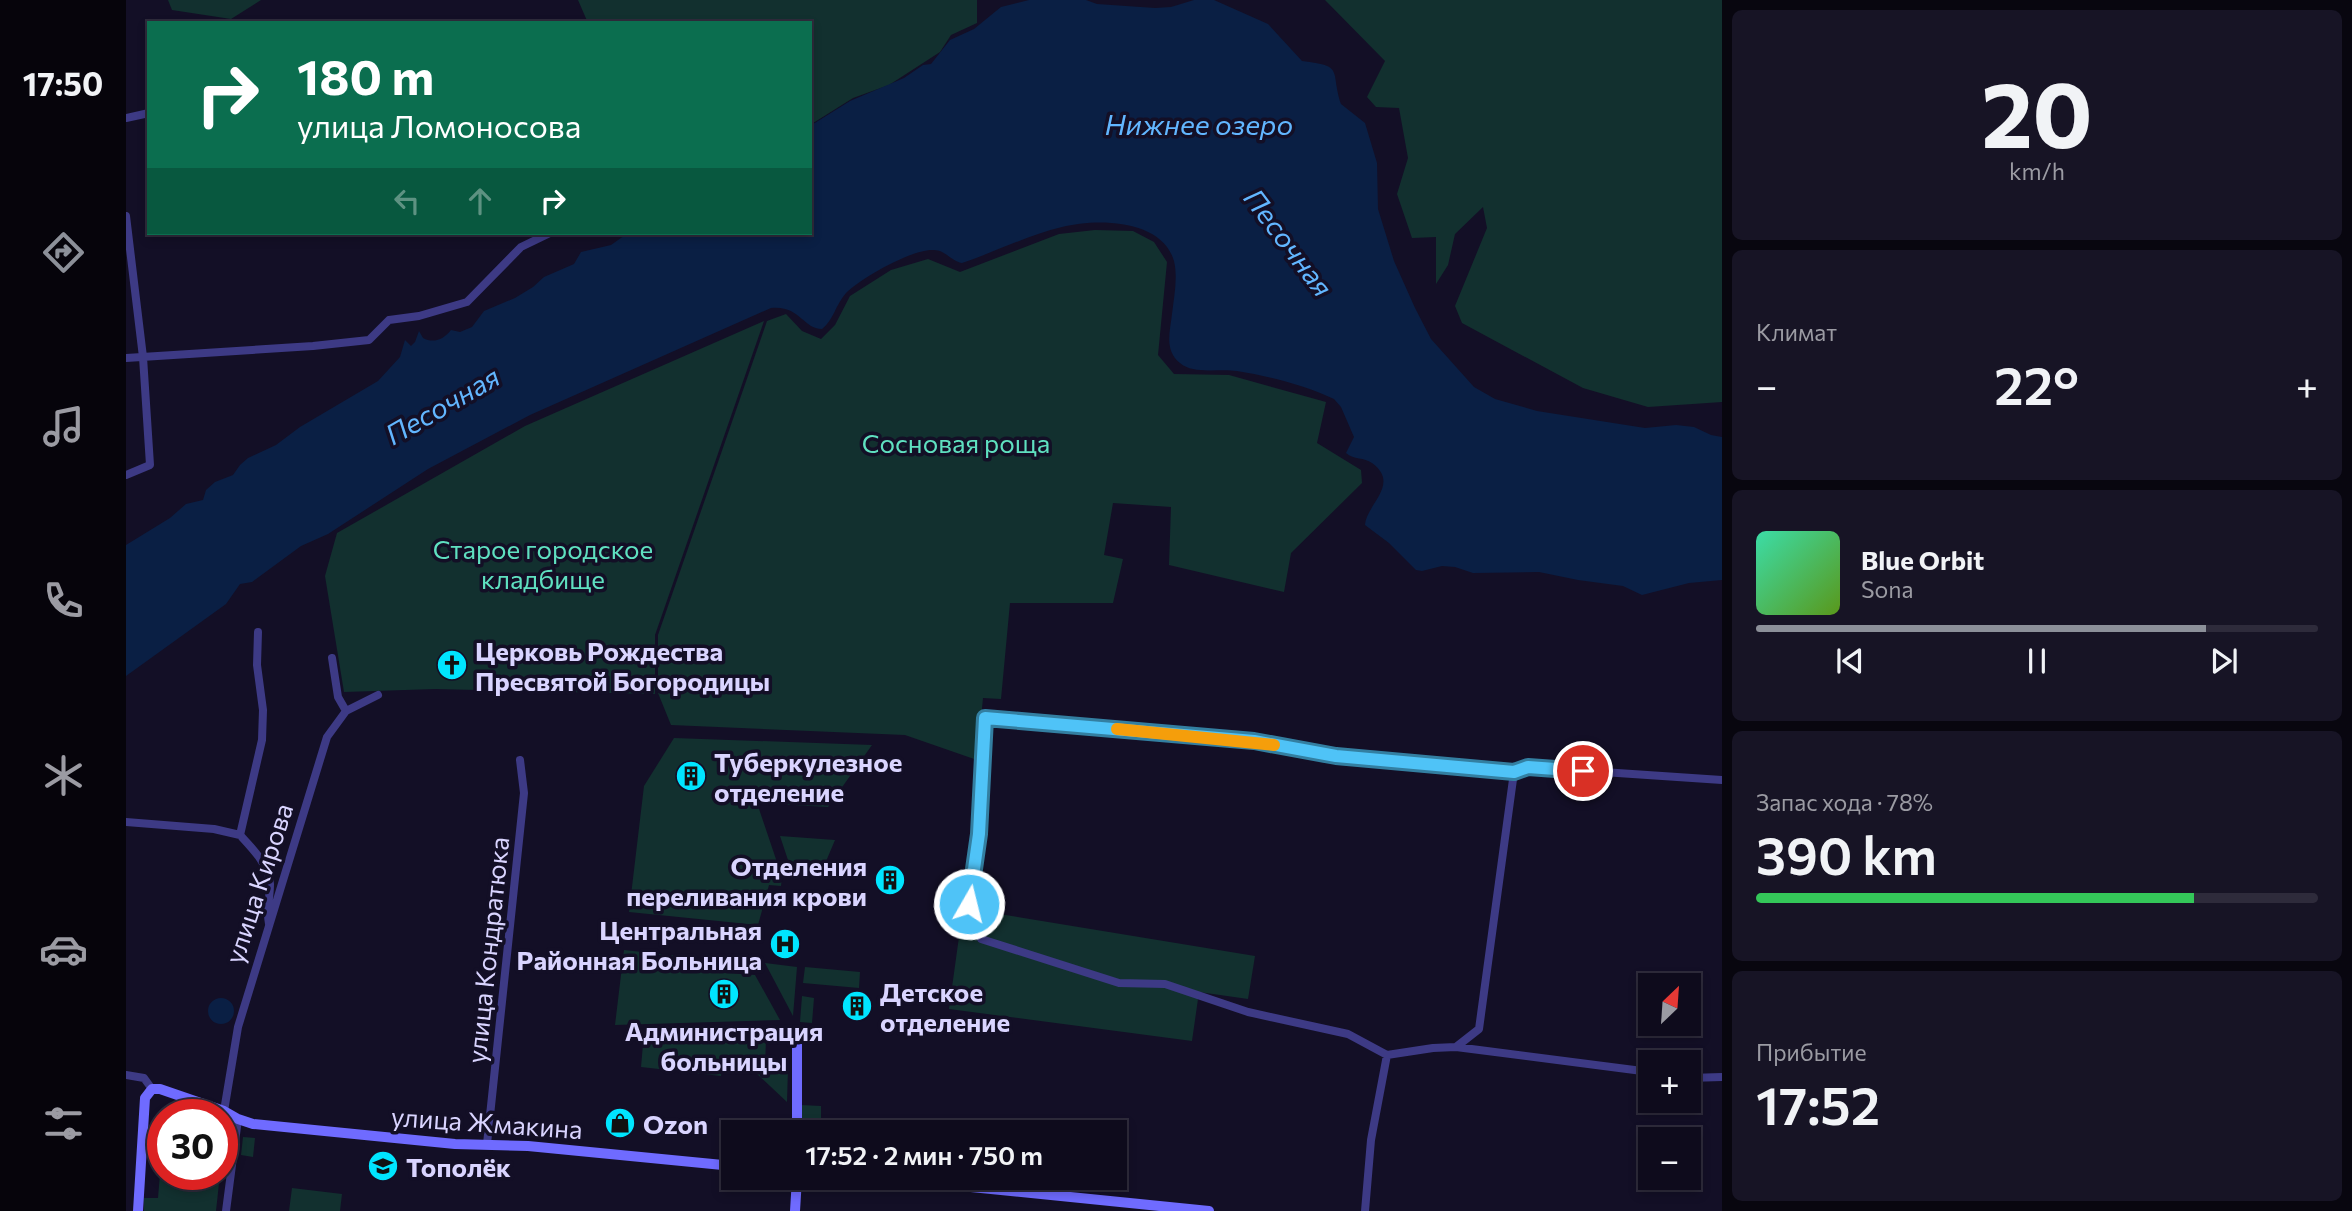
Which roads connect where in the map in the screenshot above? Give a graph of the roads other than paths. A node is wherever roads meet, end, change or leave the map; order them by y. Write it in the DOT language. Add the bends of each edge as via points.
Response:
graph roads {
  1 [pos="147,113"];
  2 [pos="126,118"];
  3 [pos="126,216"];
  4 [pos="546,235"];
  5 [pos="143,356"];
  6 [pos="126,358"];
  7 [pos="126,475"];
  8 [pos="258,632"];
  9 [pos="332,658"];
  10 [pos="378,695"];
  11 [pos="346,711"];
  12 [pos="520,760"];
  13 [pos="1514,772"];
  14 [pos="1722,780"];
  15 [pos="126,822"];
  16 [pos="240,835"];
  17 [pos="270,927"];
  18 [pos="797,1037"];
  19 [pos="1456,1047"];
  20 [pos="1387,1055"];
  21 [pos="1638,1070"];
  22 [pos="126,1074"];
  23 [pos="1701,1077"];
  24 [pos="1722,1077"];
  25 [pos="152,1089"];
  26 [pos="189,1099"];
  27 [pos="226,1099"];
  28 [pos="238,1119"];
  29 [pos="797,1120"];
  30 [pos="487,1143"];
  31 [pos="721,1165"];
  32 [pos="229,1190"];
  33 [pos="796,1190"];
  34 [pos="1000,1190"];
  35 [pos="138,1211"];
  36 [pos="226,1211"];
  37 [pos="795,1211"];
  38 [pos="1209,1211"];
  39 [pos="1365,1211"];
  1 -- 2 [label="street"];
  3 -- 5 [label="street"];
  4 -- 5 [label="street" via="521,247 467,302 389,320 369,340"];
  5 -- 6 [label="street"];
  5 -- 7 [label="street" via="150,465"];
  8 -- 16 [label="street, улица Кирова" via="262,740"];
  9 -- 11 [label="street" via="338,697"];
  10 -- 11 [label="street, улица Кирова"];
  11 -- 17 [label="street, улица Кирова" via="327,737"];
  12 -- 30 [label="street, улица Кондратюка" via="524,793"];
  13 -- 14 [label="street" via="1528,767"];
  13 -- 19 [label="street" via="1479,1029"];
  13 -- 20 [label="street" via="1336,756 1254,741 985,718 979,834 969,904 981,939 1119,983 1165,984 1248,1012 1348,1034"];
  15 -- 16 [label="street"];
  16 -- 17 [label="street" via="268,873"];
  17 -- 27 [label="street, улица Кирова" via="238,1027"];
  18 -- 29 [label="street"];
  19 -- 20 [label="street"];
  19 -- 21 [label="street"];
  20 -- 39 [label="street" via="1371,1140"];
  22 -- 25 [label="street" via="144,1078"];
  23 -- 24 [label="street"];
  25 -- 26 [label="street"];
  25 -- 35 [label="street" via="145,1098"];
  28 -- 30 [label="street, улица Жмакина" via="365,1136"];
  30 -- 31 [label="street, улица Жмакина"];
  32 -- 36 [label="street"];
  33 -- 37 [label="street"];
  34 -- 38 [label="street"];
}
